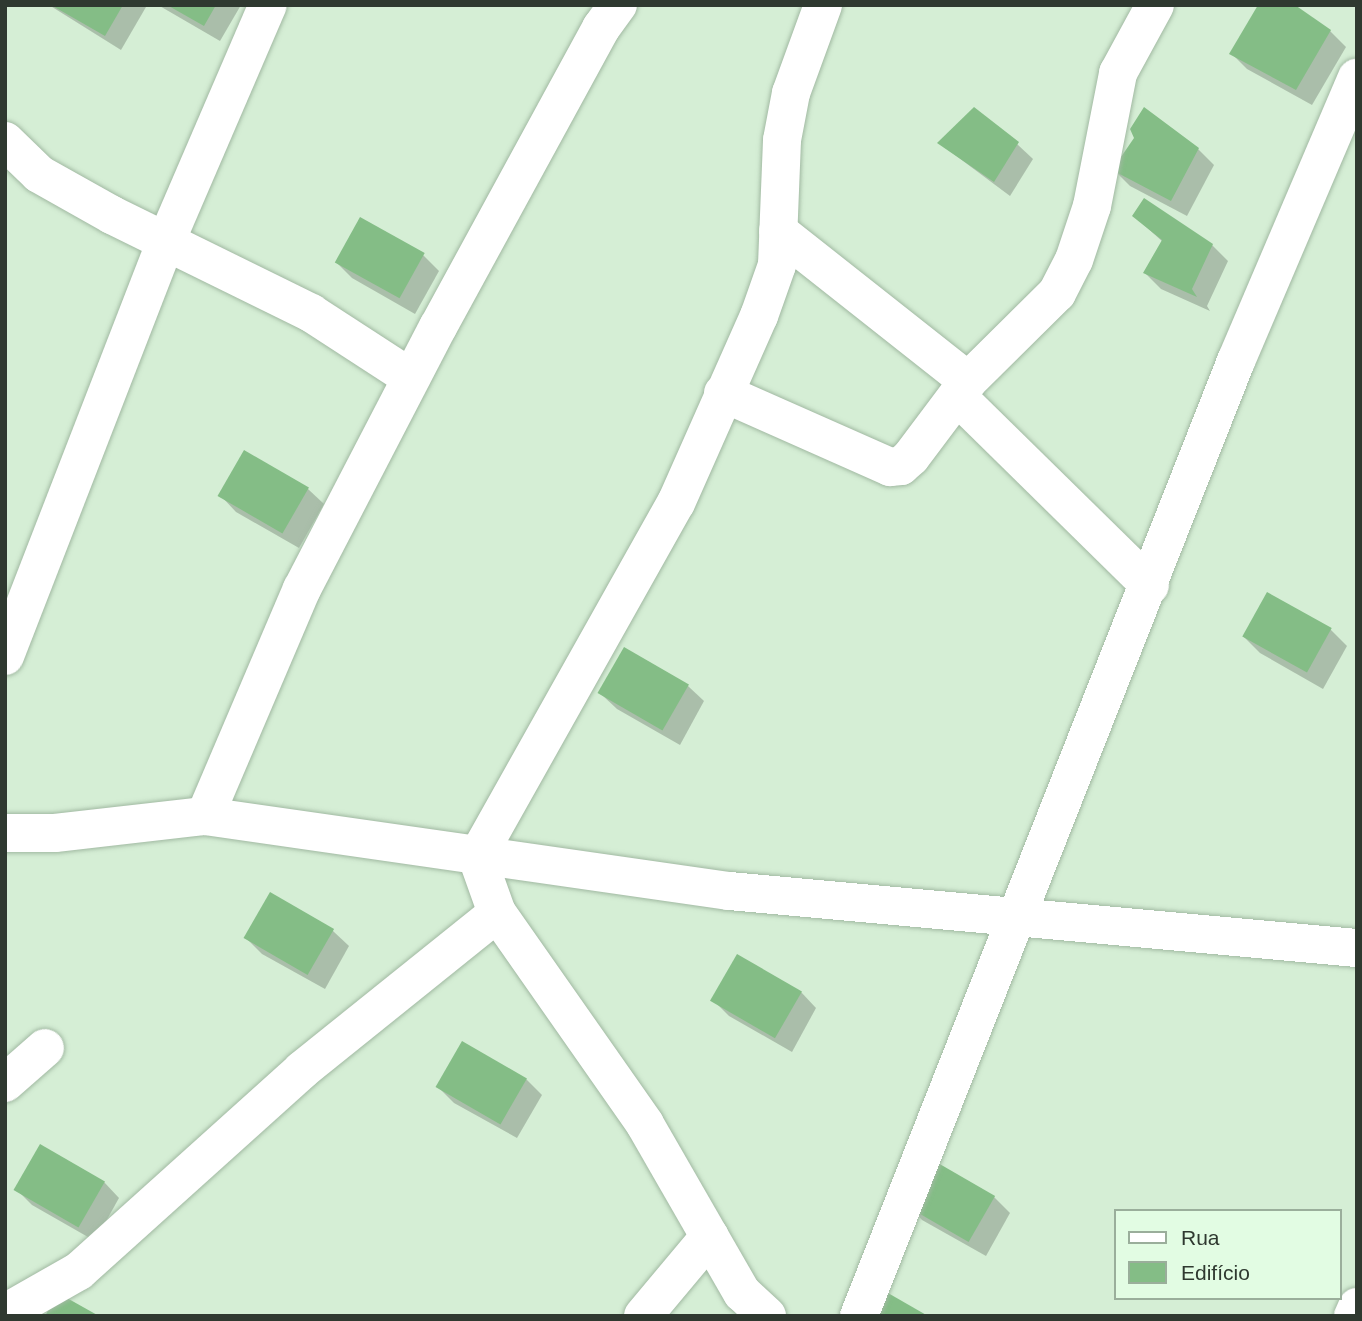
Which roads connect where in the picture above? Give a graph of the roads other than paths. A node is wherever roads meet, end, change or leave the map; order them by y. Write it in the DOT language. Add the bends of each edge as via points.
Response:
graph roads {
  1 [pos="268,5"];
  2 [pos="618,5"];
  3 [pos="823,5"];
  4 [pos="1155,5"];
  5 [pos="1357,78"];
  6 [pos="5,141"];
  7 [pos="778,231"];
  8 [pos="167,239"];
  9 [pos="411,378"];
  10 [pos="963,389"];
  11 [pos="723,393"];
  12 [pos="1150,586"];
  13 [pos="16,592"];
  14 [pos="5,656"];
  15 [pos="205,817"];
  16 [pos="5,833"];
  17 [pos="477,857"];
  18 [pos="497,913"];
  19 [pos="1017,916"];
  20 [pos="1357,948"];
  21 [pos="45,1048"];
  22 [pos="5,1083"];
  23 [pos="710,1236"];
  24 [pos="1357,1307"];
  25 [pos="5,1313"];
  26 [pos="643,1316"];
  27 [pos="767,1316"];
  28 [pos="859,1316"];
  29 [pos="1353,1316"];
  1 -- 8 [label="street"];
  2 -- 9 [label="street" via="601,28"];
  3 -- 7 [label="street" via="806,42 787,117"];
  4 -- 10 [label="street" via="1118,74 1092,206 1074,260 1056,293"];
  5 -- 12 [label="street" via="1236,360"];
  6 -- 8 [label="street" via="39,174 112,215"];
  7 -- 10 [label="street"];
  7 -- 11 [label="street" via="777,265"];
  8 -- 9 [label="street" via="311,313"];
  8 -- 13 [label="street"];
  9 -- 15 [label="street" via="302,589"];
  10 -- 11 [label="street" via="911,457 901,466 890,467"];
  10 -- 12 [label="street"];
  11 -- 17 [label="street" via="676,503"];
  12 -- 19 [label="street" via="1063,792"];
  13 -- 14 [label="street"];
  15 -- 16 [label="street" via="55,833"];
  15 -- 17 [label="street"];
  17 -- 18 [label="street"];
  17 -- 19 [label="street" via="729,891"];
  18 -- 23 [label="street" via="645,1124"];
  18 -- 25 [label="street" via="302,1070 79,1271"];
  19 -- 20 [label="street"];
  19 -- 28 [label="street"];
  21 -- 22 [label="street"];
  23 -- 26 [label="street"];
  23 -- 27 [label="street" via="742,1293"];
  24 -- 29 [label="street"];
}
